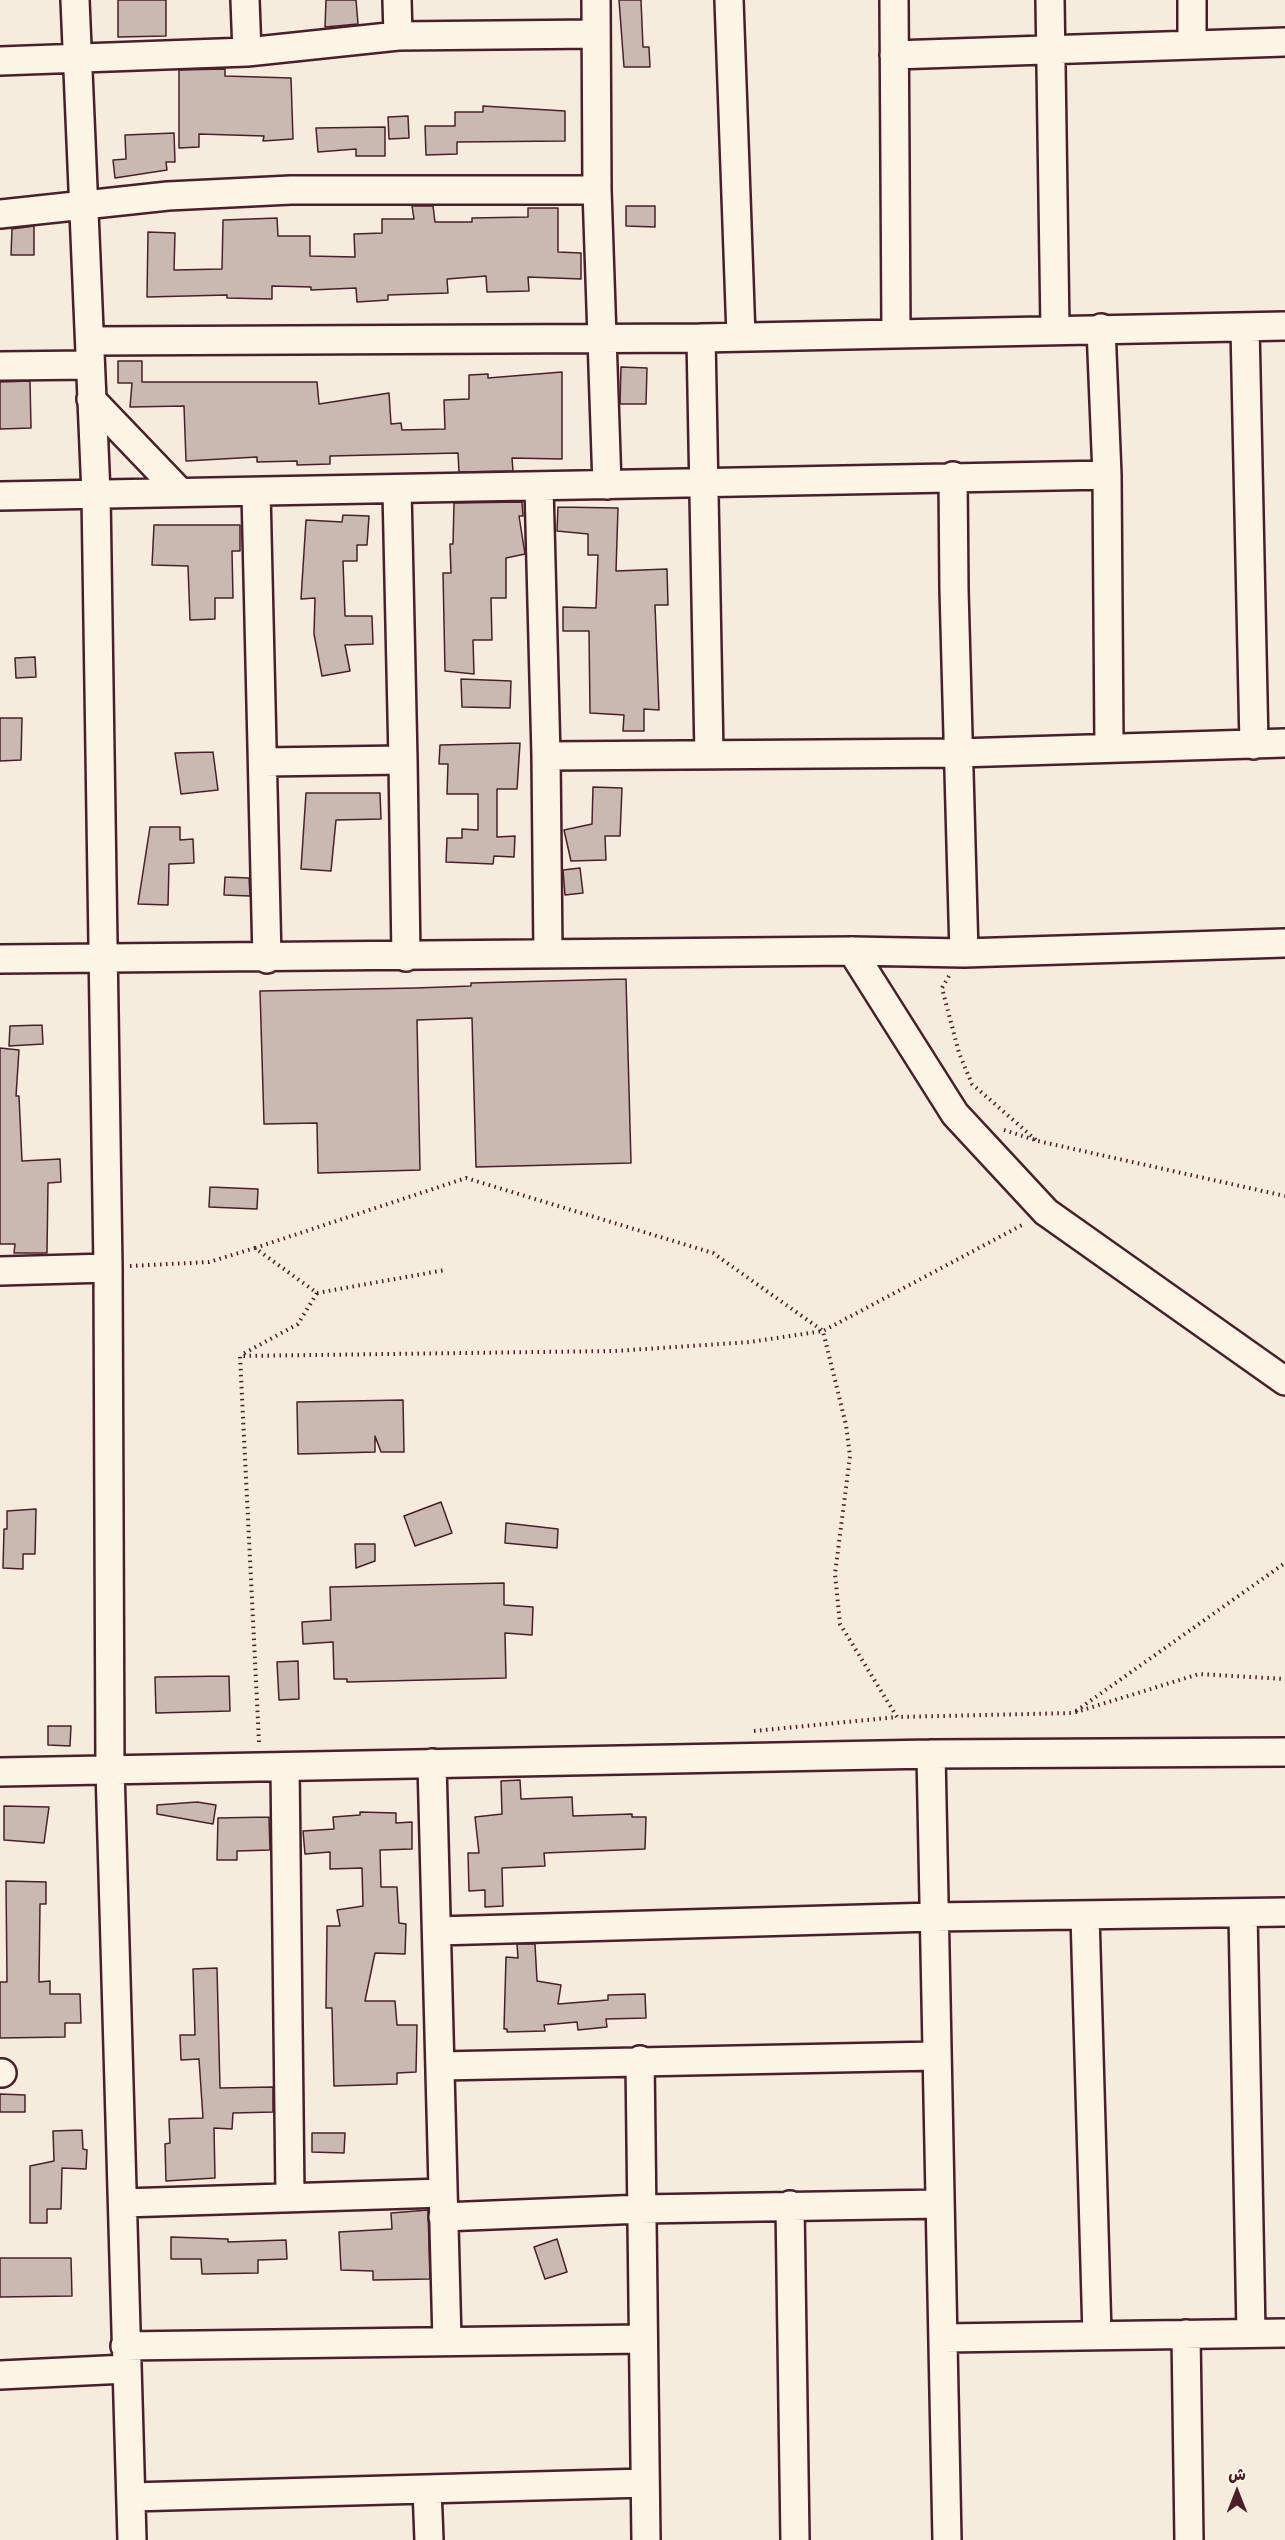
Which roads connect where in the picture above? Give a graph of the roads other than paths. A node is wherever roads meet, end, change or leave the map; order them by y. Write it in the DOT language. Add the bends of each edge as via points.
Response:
graph roads {
  1 [pos="75,0"];
  2 [pos="245,0"];
  3 [pos="397,0"];
  4 [pos="596,0"];
  5 [pos="729,0"];
  6 [pos="894,0"];
  7 [pos="1050,0"];
  8 [pos="1192,0"];
  9 [pos="596,34"];
  10 [pos="398,36"];
  11 [pos="1285,42"];
  12 [pos="1192,45"];
  13 [pos="1050,50"];
  14 [pos="247,51"];
  15 [pos="894,54"];
  16 [pos="78,60"];
  17 [pos="0,61"];
  18 [pos="597,189"];
  19 [pos="85,205"];
  20 [pos="0,214"];
  21 [pos="1285,326"];
  22 [pos="1245,327"];
  23 [pos="1101,328"];
  24 [pos="1055,329"];
  25 [pos="896,332"];
  26 [pos="741,336"];
  27 [pos="603,338"];
  28 [pos="700,338"];
  29 [pos="90,353"];
  30 [pos="0,366"];
  31 [pos="91,399"];
  32 [pos="1107,475"];
  33 [pos="953,476"];
  34 [pos="704,483"];
  35 [pos="607,485"];
  36 [pos="539,487"];
  37 [pos="397,490"];
  38 [pos="180,492"];
  39 [pos="256,492"];
  40 [pos="96,494"];
  41 [pos="0,496"];
  42 [pos="1285,743"];
  43 [pos="1254,745"];
  44 [pos="1108,747"];
  45 [pos="958,753"];
  46 [pos="709,755"];
  47 [pos="546,756"];
  48 [pos="403,760"];
  49 [pos="263,762"];
  50 [pos="1285,943"];
  51 [pos="852,951"];
  52 [pos="964,952"];
  53 [pos="548,954"];
  54 [pos="406,957"];
  55 [pos="0,959"];
  56 [pos="105,959"];
  57 [pos="267,959"];
  58 [pos="108,1268"];
  59 [pos="0,1271"];
  60 [pos="1285,1381"];
  61 [pos="1285,1752"];
  62 [pos="931,1754"];
  63 [pos="432,1763"];
  64 [pos="272,1767"];
  65 [pos="110,1769"];
  66 [pos="0,1772"];
  67 [pos="1285,1912"];
  68 [pos="1243,1913"];
  69 [pos="1085,1915"];
  70 [pos="933,1917"];
  71 [pos="437,1931"];
  72 [pos="935,2056"];
  73 [pos="640,2060"];
  74 [pos="440,2066"];
  75 [pos="290,2196"];
  76 [pos="123,2203"];
  77 [pos="940,2204"];
  78 [pos="443,2205"];
  79 [pos="790,2205"];
  80 [pos="642,2209"];
  81 [pos="1251,2333"];
  82 [pos="1285,2333"];
  83 [pos="1186,2334"];
  84 [pos="1097,2335"];
  85 [pos="944,2338"];
  86 [pos="642,2340"];
  87 [pos="447,2341"];
  88 [pos="125,2357"];
  89 [pos="0,2374"];
  90 [pos="645,2483"];
  91 [pos="427,2489"];
  92 [pos="131,2497"];
  93 [pos="132,2540"];
  94 [pos="429,2540"];
  95 [pos="646,2540"];
  96 [pos="795,2540"];
  97 [pos="947,2540"];
  98 [pos="1189,2540"];
  1 -- 16 [label="street"];
  2 -- 14 [label="street"];
  3 -- 10 [label="street"];
  4 -- 9 [label="street"];
  5 -- 26 [label="street"];
  6 -- 15 [label="street"];
  7 -- 13 [label="street"];
  8 -- 12 [label="street"];
  9 -- 10 [label="street"];
  9 -- 18 [label="street"];
  10 -- 14 [label="street"];
  11 -- 12 [label="street"];
  12 -- 13 [label="street"];
  13 -- 15 [label="street"];
  13 -- 24 [label="street"];
  14 -- 16 [label="street"];
  15 -- 25 [label="street"];
  16 -- 17 [label="street"];
  16 -- 19 [label="street"];
  18 -- 19 [label="street" via="291,190"];
  18 -- 27 [label="street"];
  19 -- 20 [label="street"];
  19 -- 29 [label="street"];
  21 -- 22 [label="street"];
  22 -- 23 [label="street"];
  22 -- 43 [label="street"];
  23 -- 24 [label="street"];
  23 -- 32 [label="street"];
  24 -- 25 [label="street"];
  25 -- 26 [label="street"];
  26 -- 28 [label="street"];
  27 -- 28 [label="street"];
  27 -- 29 [label="street"];
  27 -- 35 [label="street"];
  28 -- 34 [label="street"];
  29 -- 30 [label="street"];
  29 -- 31 [label="street"];
  31 -- 38 [label="street"];
  31 -- 40 [label="street"];
  32 -- 33 [label="street"];
  32 -- 44 [label="street"];
  33 -- 34 [label="street"];
  33 -- 45 [label="street"];
  34 -- 35 [label="street"];
  34 -- 46 [label="street"];
  35 -- 36 [label="street"];
  36 -- 37 [label="street"];
  36 -- 47 [label="street"];
  37 -- 39 [label="street"];
  37 -- 48 [label="street"];
  38 -- 39 [label="street"];
  38 -- 40 [label="street"];
  39 -- 49 [label="street"];
  40 -- 41 [label="street"];
  40 -- 56 [label="street"];
  42 -- 43 [label="street"];
  43 -- 44 [label="street"];
  44 -- 45 [label="street"];
  45 -- 46 [label="street"];
  45 -- 52 [label="street"];
  46 -- 47 [label="street"];
  47 -- 53 [label="street"];
  48 -- 49 [label="street"];
  48 -- 54 [label="street"];
  49 -- 57 [label="street"];
  50 -- 52 [label="street"];
  51 -- 52 [label="street"];
  51 -- 53 [label="street"];
  51 -- 60 [label="street" via="955,1114 1046,1212"];
  53 -- 54 [label="street"];
  54 -- 57 [label="street"];
  55 -- 56 [label="street"];
  56 -- 57 [label="street"];
  56 -- 58 [label="street"];
  58 -- 59 [label="street"];
  58 -- 65 [label="street"];
  61 -- 62 [label="street"];
  62 -- 63 [label="street"];
  62 -- 70 [label="street"];
  63 -- 64 [label="street"];
  63 -- 71 [label="street"];
  64 -- 65 [label="street"];
  64 -- 75 [label="street"];
  65 -- 66 [label="street"];
  65 -- 76 [label="street"];
  67 -- 68 [label="street"];
  68 -- 69 [label="street"];
  68 -- 81 [label="street"];
  69 -- 70 [label="street"];
  69 -- 84 [label="street"];
  70 -- 71 [label="street"];
  70 -- 72 [label="street"];
  71 -- 74 [label="street"];
  72 -- 73 [label="street"];
  72 -- 77 [label="street"];
  73 -- 74 [label="street"];
  73 -- 80 [label="street"];
  74 -- 78 [label="street"];
  75 -- 76 [label="street"];
  75 -- 78 [label="street"];
  76 -- 88 [label="street"];
  77 -- 79 [label="street"];
  77 -- 85 [label="street"];
  78 -- 80 [label="street"];
  78 -- 87 [label="street"];
  79 -- 80 [label="street"];
  79 -- 96 [label="street"];
  80 -- 86 [label="street"];
  81 -- 82 [label="street"];
  81 -- 83 [label="street"];
  83 -- 84 [label="street"];
  83 -- 98 [label="street"];
  84 -- 85 [label="street"];
  85 -- 97 [label="street"];
  86 -- 87 [label="street"];
  86 -- 90 [label="street"];
  87 -- 88 [label="street"];
  88 -- 89 [label="street"];
  88 -- 92 [label="street"];
  90 -- 91 [label="street"];
  90 -- 95 [label="street"];
  91 -- 92 [label="street"];
  91 -- 94 [label="street"];
  92 -- 93 [label="street"];
}
